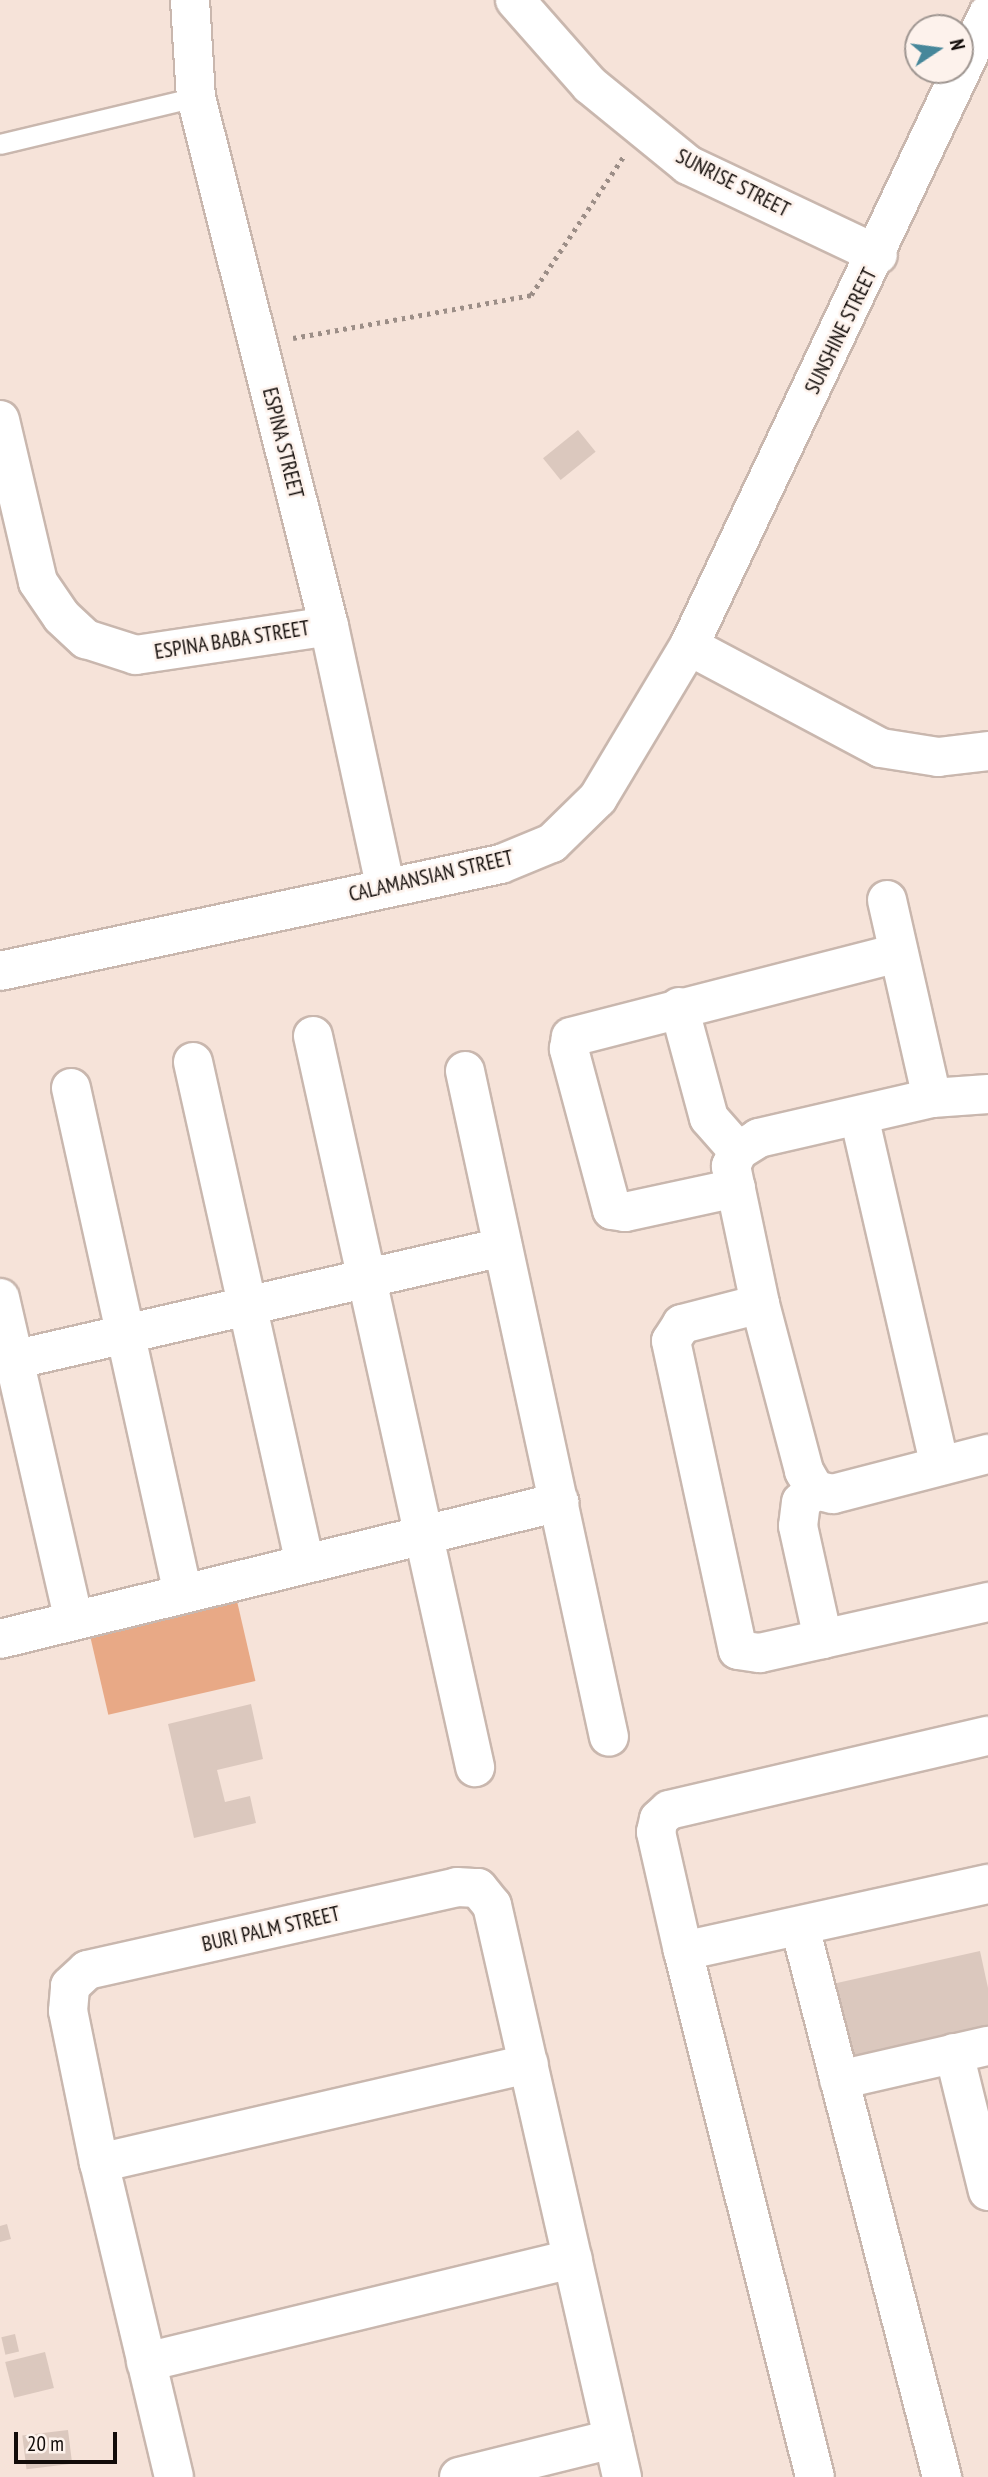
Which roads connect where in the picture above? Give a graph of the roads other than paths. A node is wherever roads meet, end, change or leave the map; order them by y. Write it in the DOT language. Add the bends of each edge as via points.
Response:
graph roads {
  1 [pos="190,0"];
  2 [pos="515,0"];
  3 [pos="988,14"];
  4 [pos="196,97"];
  5 [pos="0,144"];
  6 [pos="878,255"];
  7 [pos="0,420"];
  8 [pos="328,626"];
  9 [pos="689,646"];
  10 [pos="988,751"];
  11 [pos="385,886"];
  12 [pos="887,900"];
  13 [pos="898,953"];
  14 [pos="0,971"];
  15 [pos="679,1007"];
  16 [pos="313,1037"];
  17 [pos="193,1062"];
  18 [pos="465,1071"];
  19 [pos="71,1088"];
  20 [pos="988,1094"];
  21 [pos="932,1098"];
  22 [pos="859,1116"];
  23 [pos="738,1150"];
  24 [pos="736,1188"];
  25 [pos="503,1247"];
  26 [pos="367,1278"];
  27 [pos="0,1298"];
  28 [pos="760,1304"];
  29 [pos="247,1306"];
  30 [pos="125,1335"];
  31 [pos="7,1362"];
  32 [pos="988,1454"];
  33 [pos="940,1466"];
  34 [pos="815,1490"];
  35 [pos="559,1502"];
  36 [pos="424,1535"];
  37 [pos="305,1564"];
  38 [pos="183,1594"];
  39 [pos="988,1602"];
  40 [pos="74,1620"];
  41 [pos="0,1639"];
  42 [pos="823,1639"];
  43 [pos="988,1736"];
  44 [pos="609,1737"];
  45 [pos="475,1767"];
  46 [pos="988,1884"];
  47 [pos="800,1927"];
  48 [pos="683,1951"];
  49 [pos="971,2049"];
  50 [pos="529,2064"];
  51 [pos="839,2080"];
  52 [pos="99,2163"];
  53 [pos="988,2191"];
  54 [pos="573,2259"];
  55 [pos="146,2362"];
  56 [pos="613,2439"];
  57 [pos="174,2477"];
  58 [pos="459,2477"];
  59 [pos="622,2477"];
  60 [pos="815,2477"];
  61 [pos="942,2477"];
  1 -- 4 [label="street, ESPINA STREET"];
  2 -- 6 [label="street, SUNRISE STREET" via="590,85 688,165"];
  3 -- 6 [label="street, SUNSHINE STREET"];
  4 -- 5 [label="lane"];
  4 -- 8 [label="street, ESPINA STREET"];
  6 -- 9 [label="street, SUNSHINE STREET"];
  7 -- 8 [label="street, ESPINA BABA STREET" via="37,582 62,617 86,639 136,655"];
  8 -- 11 [label="street, ESPINA STREET"];
  9 -- 10 [label="street" via="881,748 938,757"];
  9 -- 11 [label="street, CALAMANSIAN STREET" via="598,798 552,843 501,864"];
  11 -- 14 [label="street, CALAMANSIAN STREET"];
  12 -- 13 [label="street"];
  13 -- 15 [label="street"];
  13 -- 21 [label="street"];
  15 -- 23 [label="street" via="709,1118"];
  15 -- 24 [label="street" via="571,1037 569,1049 606,1199 612,1210 625,1212"];
  16 -- 26 [label="street"];
  17 -- 29 [label="street"];
  18 -- 25 [label="street"];
  19 -- 30 [label="street"];
  20 -- 21 [label="street"];
  21 -- 22 [label="street"];
  22 -- 23 [label="street" via="759,1138"];
  22 -- 33 [label="street"];
  23 -- 24 [label="street" via="732,1166"];
  24 -- 28 [label="street"];
  25 -- 26 [label="street"];
  25 -- 35 [label="street"];
  26 -- 29 [label="street"];
  26 -- 36 [label="street"];
  27 -- 31 [label="street"];
  28 -- 34 [label="street" via="804,1471"];
  28 -- 42 [label="street" via="682,1324 673,1333 671,1351 735,1647 760,1653"];
  29 -- 30 [label="street"];
  29 -- 37 [label="street"];
  30 -- 31 [label="street"];
  30 -- 38 [label="street"];
  31 -- 40 [label="street"];
  32 -- 33 [label="street"];
  33 -- 34 [label="street" via="833,1494"];
  34 -- 42 [label="street" via="801,1502 798,1526"];
  35 -- 36 [label="street"];
  35 -- 44 [label="street"];
  36 -- 37 [label="street"];
  36 -- 45 [label="street"];
  37 -- 38 [label="street"];
  38 -- 40 [label="street"];
  39 -- 42 [label="street"];
  40 -- 41 [label="street"];
  43 -- 48 [label="street" via="669,1810 659,1819 656,1832"];
  46 -- 47 [label="street"];
  47 -- 48 [label="street"];
  47 -- 51 [label="street"];
  48 -- 60 [label="street"];
  49 -- 51 [label="street"];
  49 -- 53 [label="street"];
  50 -- 52 [label="street"];
  50 -- 52 [label="street, BURI PALM STREET" via="492,1905 478,1888 457,1887 87,1970 70,1986 68,2011"];
  50 -- 54 [label="street"];
  51 -- 61 [label="street"];
  52 -- 55 [label="street"];
  54 -- 55 [label="street"];
  54 -- 56 [label="street"];
  55 -- 57 [label="street"];
  56 -- 58 [label="street"];
  56 -- 59 [label="street"];
}
